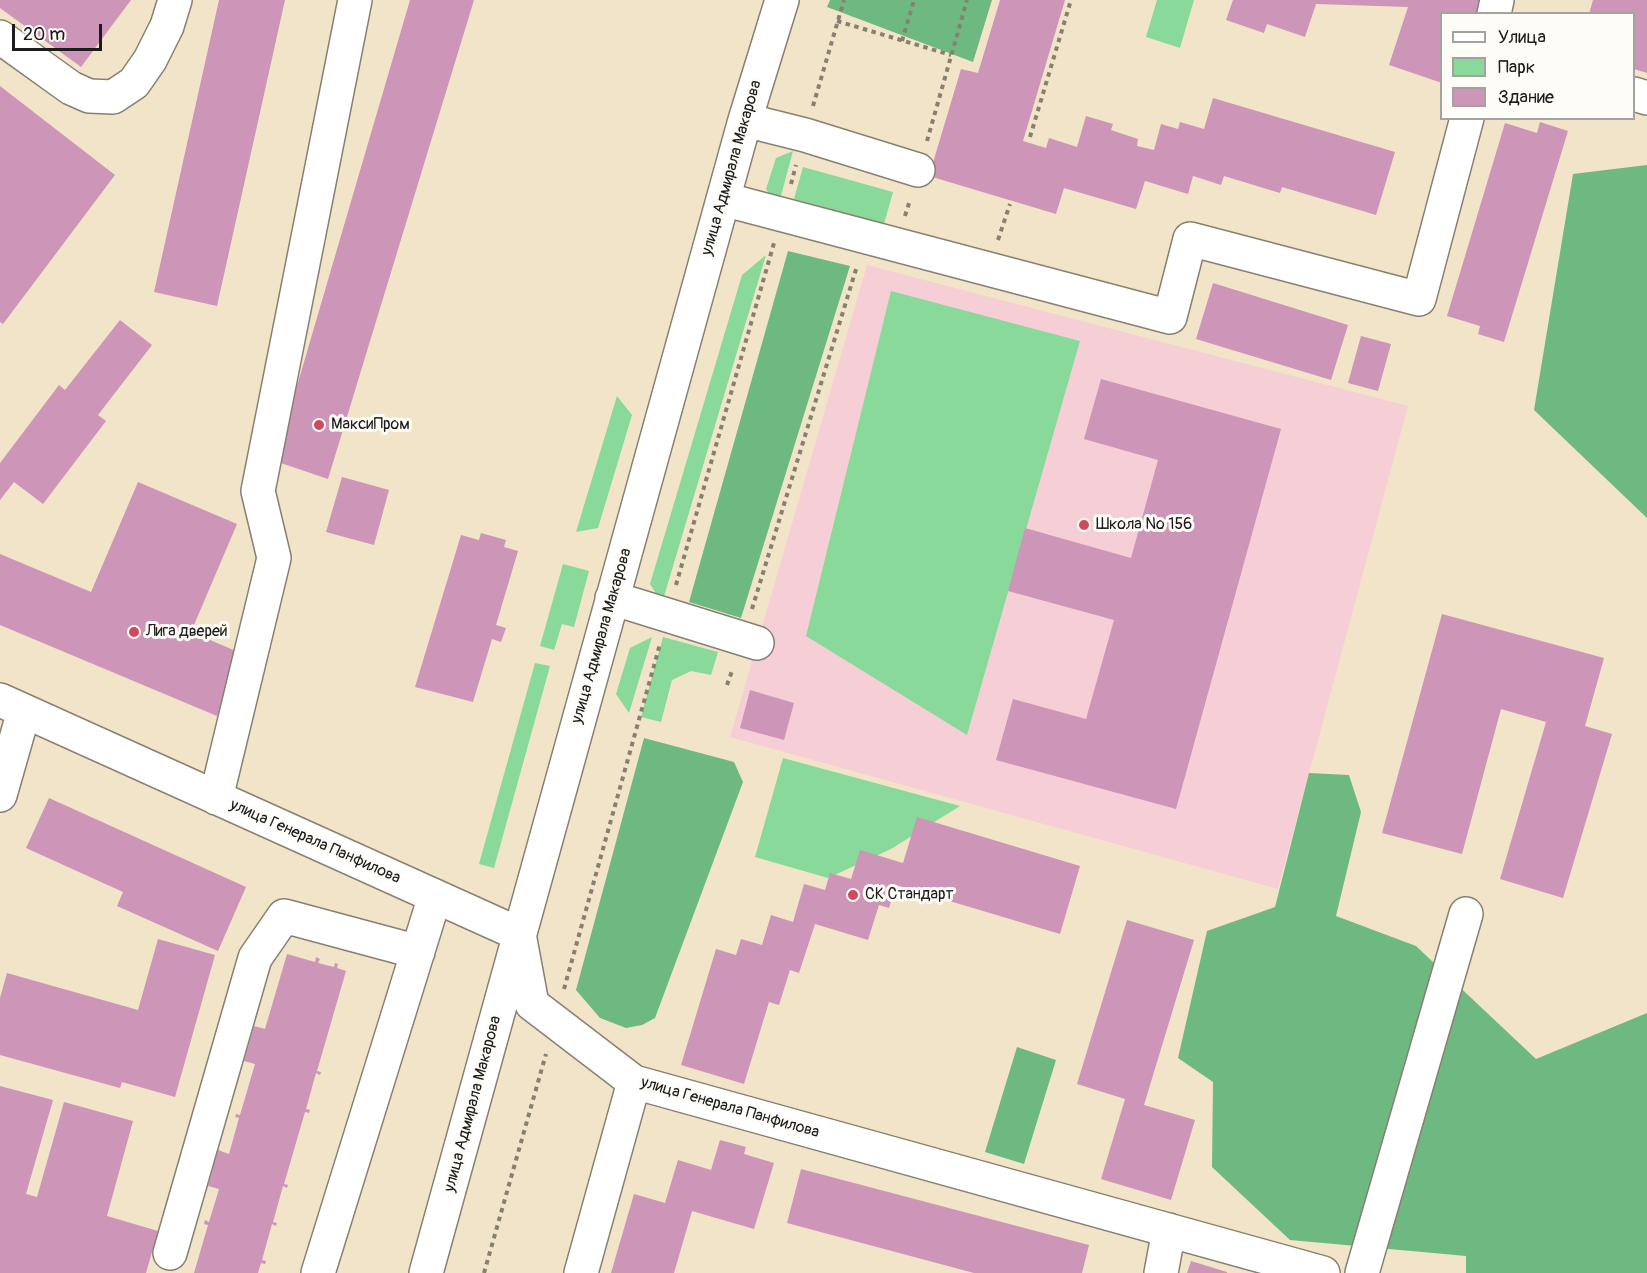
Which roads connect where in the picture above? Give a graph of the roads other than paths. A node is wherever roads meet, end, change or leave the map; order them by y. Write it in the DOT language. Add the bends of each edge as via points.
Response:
graph roads {
  1 [pos="175,0"];
  2 [pos="355,0"];
  3 [pos="782,0"];
  4 [pos="0,37"];
  5 [pos="745,120"];
  6 [pos="1466,120"];
  7 [pos="918,170"];
  8 [pos="723,199"];
  9 [pos="612,598"];
  10 [pos="750,641"];
  11 [pos="12,705"];
  12 [pos="0,795"];
  13 [pos="216,798"];
  14 [pos="435,896"];
  15 [pos="1466,914"];
  16 [pos="519,934"];
  17 [pos="418,952"];
  18 [pos="634,1082"];
  19 [pos="1169,1230"];
  20 [pos="170,1253"];
  21 [pos="318,1273"];
  22 [pos="426,1273"];
  23 [pos="581,1273"];
  24 [pos="1161,1273"];
  25 [pos="1323,1273"];
  26 [pos="1362,1273"];
  1 -- 4 [label="street" via="150,60 134,83 113,97 89,96 71,88"];
  2 -- 13 [label="street" via="258,491 274,558"];
  3 -- 5 [label="street, улица Адмирала Макарова"];
  5 -- 7 [label="street"];
  5 -- 8 [label="street, улица Адмирала Макарова"];
  6 -- 8 [label="street" via="1419,299 1190,239 1170,316"];
  8 -- 9 [label="street, улица Адмирала Макарова"];
  9 -- 10 [label="street"];
  9 -- 16 [label="street, улица Адмирала Макарова"];
  11 -- 12 [label="street"];
  11 -- 13 [label="street, улица Генерала Панфилова"];
  13 -- 14 [label="street, улица Генерала Панфилова"];
  14 -- 16 [label="street, улица Генерала Панфилова"];
  14 -- 17 [label="street"];
  15 -- 26 [label="street"];
  16 -- 18 [label="street, улица Генерала Панфилова" via="532,1004"];
  16 -- 22 [label="street, улица Адмирала Макарова"];
  17 -- 20 [label="street" via="284,916 255,958"];
  17 -- 21 [label="street"];
  18 -- 19 [label="street, улица Генерала Панфилова"];
  18 -- 23 [label="street"];
  19 -- 24 [label="street"];
  19 -- 25 [label="street, улица Генерала Панфилова"];
}
